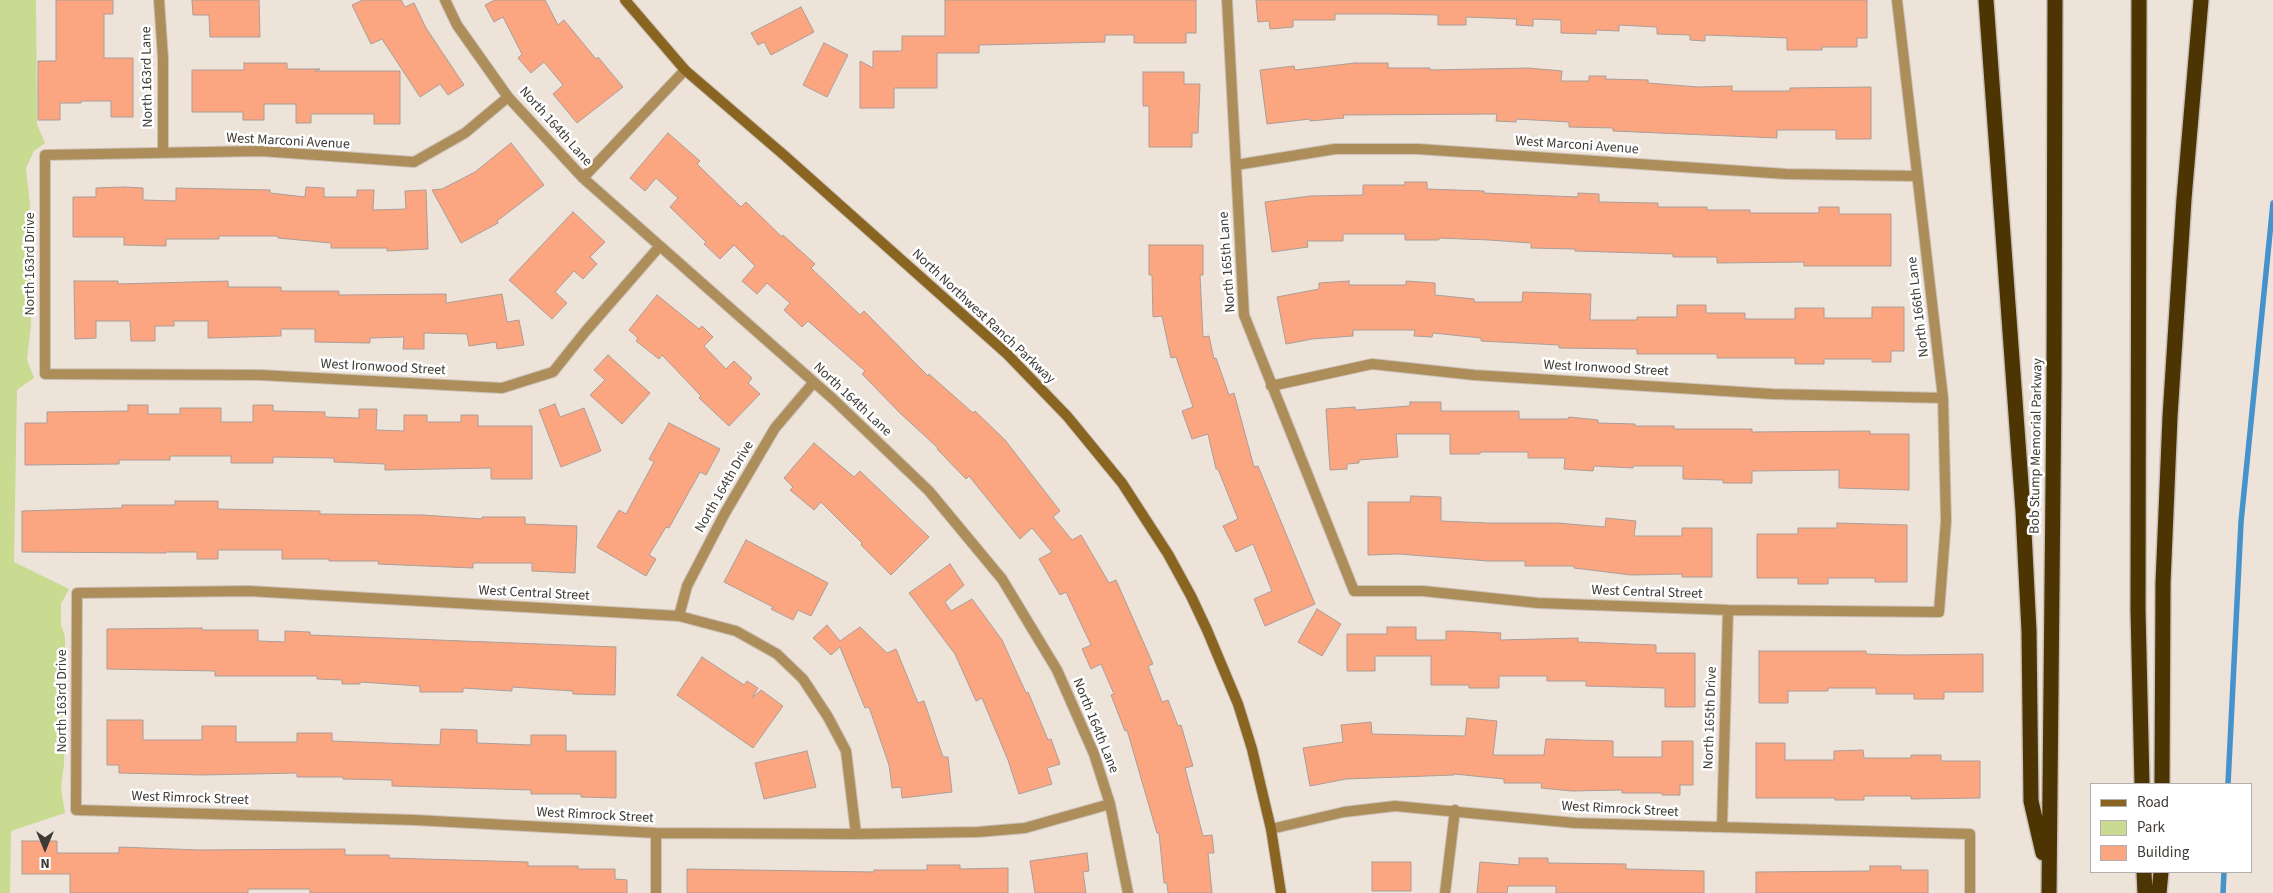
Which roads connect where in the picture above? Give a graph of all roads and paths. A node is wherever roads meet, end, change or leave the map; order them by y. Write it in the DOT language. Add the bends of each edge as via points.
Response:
graph roads {
  1 [pos="159,0"];
  2 [pos="445,0"];
  3 [pos="625,0"];
  4 [pos="1227,0"];
  5 [pos="1897,0"];
  6 [pos="1986,0"];
  7 [pos="2054,0"];
  8 [pos="2140,0"];
  9 [pos="2201,0"];
  10 [pos="685,70"];
  11 [pos="508,96"];
  12 [pos="163,153"];
  13 [pos="46,155"];
  14 [pos="1236,165"];
  15 [pos="1917,176"];
  16 [pos="583,178"];
  17 [pos="659,247"];
  18 [pos="45,374"];
  19 [pos="814,382"];
  20 [pos="1271,386"];
  21 [pos="1943,398"];
  22 [pos="1354,591"];
  23 [pos="77,593"];
  24 [pos="1728,610"];
  25 [pos="1939,612"];
  26 [pos="679,616"];
  27 [pos="2142,783"];
  28 [pos="2162,783"];
  29 [pos="1110,804"];
  30 [pos="76,810"];
  31 [pos="1455,810"];
  32 [pos="1722,827"];
  33 [pos="1271,829"];
  34 [pos="656,833"];
  35 [pos="856,834"];
  36 [pos="2144,873"];
  37 [pos="2161,873"];
  38 [pos="2049,877"];
  39 [pos="656,893"];
  40 [pos="1128,893"];
  41 [pos="1281,893"];
  42 [pos="1445,893"];
  43 [pos="1970,893"];
  44 [pos="2048,893"];
  45 [pos="2145,893"];
  46 [pos="2159,893"];
  1 -- 12 [label="street, North 163rd Lane"];
  2 -- 11 [label="street, North 164th Lane" via="457,25"];
  3 -- 10 [label="main road, North Northwest Ranch Parkway"];
  4 -- 14 [label="street, North 165th Lane"];
  5 -- 15 [label="street, North 166th Lane"];
  6 -- 38 [label="highway" via="2023,511 2029,631 2031,801"];
  7 -- 38 [label="highway, Bob Stump Memorial Parkway"];
  8 -- 27 [label="highway" via="2138,610"];
  9 -- 28 [label="highway" via="2169,435 2163,583"];
  10 -- 16 [label="street"];
  10 -- 33 [label="main road, North Northwest Ranch Parkway" via="1007,354 1061,410 1122,483 1168,554 1207,630 1238,704"];
  11 -- 12 [label="street, West Marconi Avenue" via="465,133 414,162 262,151"];
  11 -- 16 [label="street, North 164th Lane"];
  12 -- 13 [label="street, West Marconi Avenue"];
  13 -- 18 [label="street, North 163rd Drive"];
  14 -- 15 [label="street, West Marconi Avenue" via="1336,149 1418,149 1786,174"];
  14 -- 20 [label="street, North 165th Lane" via="1244,315"];
  15 -- 21 [label="street, North 166th Lane"];
  16 -- 17 [label="street, North 164th Lane"];
  17 -- 18 [label="street, West Ironwood Street" via="553,372 502,388 260,375"];
  17 -- 19 [label="street, North 164th Lane"];
  19 -- 26 [label="street, North 164th Drive" via="775,428 725,514 686,586"];
  19 -- 29 [label="street, North 164th Lane" via="929,491 1002,579 1057,670 1094,754"];
  20 -- 21 [label="street, West Ironwood Street" via="1372,364 1474,375 1772,394"];
  20 -- 22 [label="street, North 165th Lane"];
  21 -- 25 [label="street, North 166th Lane" via="1946,521"];
  22 -- 24 [label="street, West Central Street" via="1423,591 1538,604"];
  23 -- 26 [label="street, West Central Street" via="249,591"];
  23 -- 30 [label="street, North 163rd Drive"];
  24 -- 25 [label="street, West Central Street"];
  24 -- 32 [label="street, North 165th Drive"];
  26 -- 35 [label="street, West Central Street" via="736,632 777,654 803,679 846,751"];
  29 -- 35 [label="street, West Rimrock Street" via="1026,828"];
  29 -- 40 [label="street, North 164th Lane"];
  30 -- 34 [label="street, West Rimrock Street" via="415,820"];
  31 -- 32 [label="street, West Rimrock Street" via="1575,823"];
  31 -- 33 [label="street, West Rimrock Street" via="1396,806 1344,812"];
  31 -- 42 [label="street"];
  32 -- 43 [label="street, West Rimrock Street" via="1970,834"];
  33 -- 41 [label="main road, North Northwest Ranch Parkway"];
  34 -- 35 [label="street, West Rimrock Street"];
  34 -- 39 [label="street"];
  36 -- 45 [label="highway"];
  37 -- 46 [label="highway"];
  38 -- 44 [label="highway, Bob Stump Memorial Parkway"];
}
